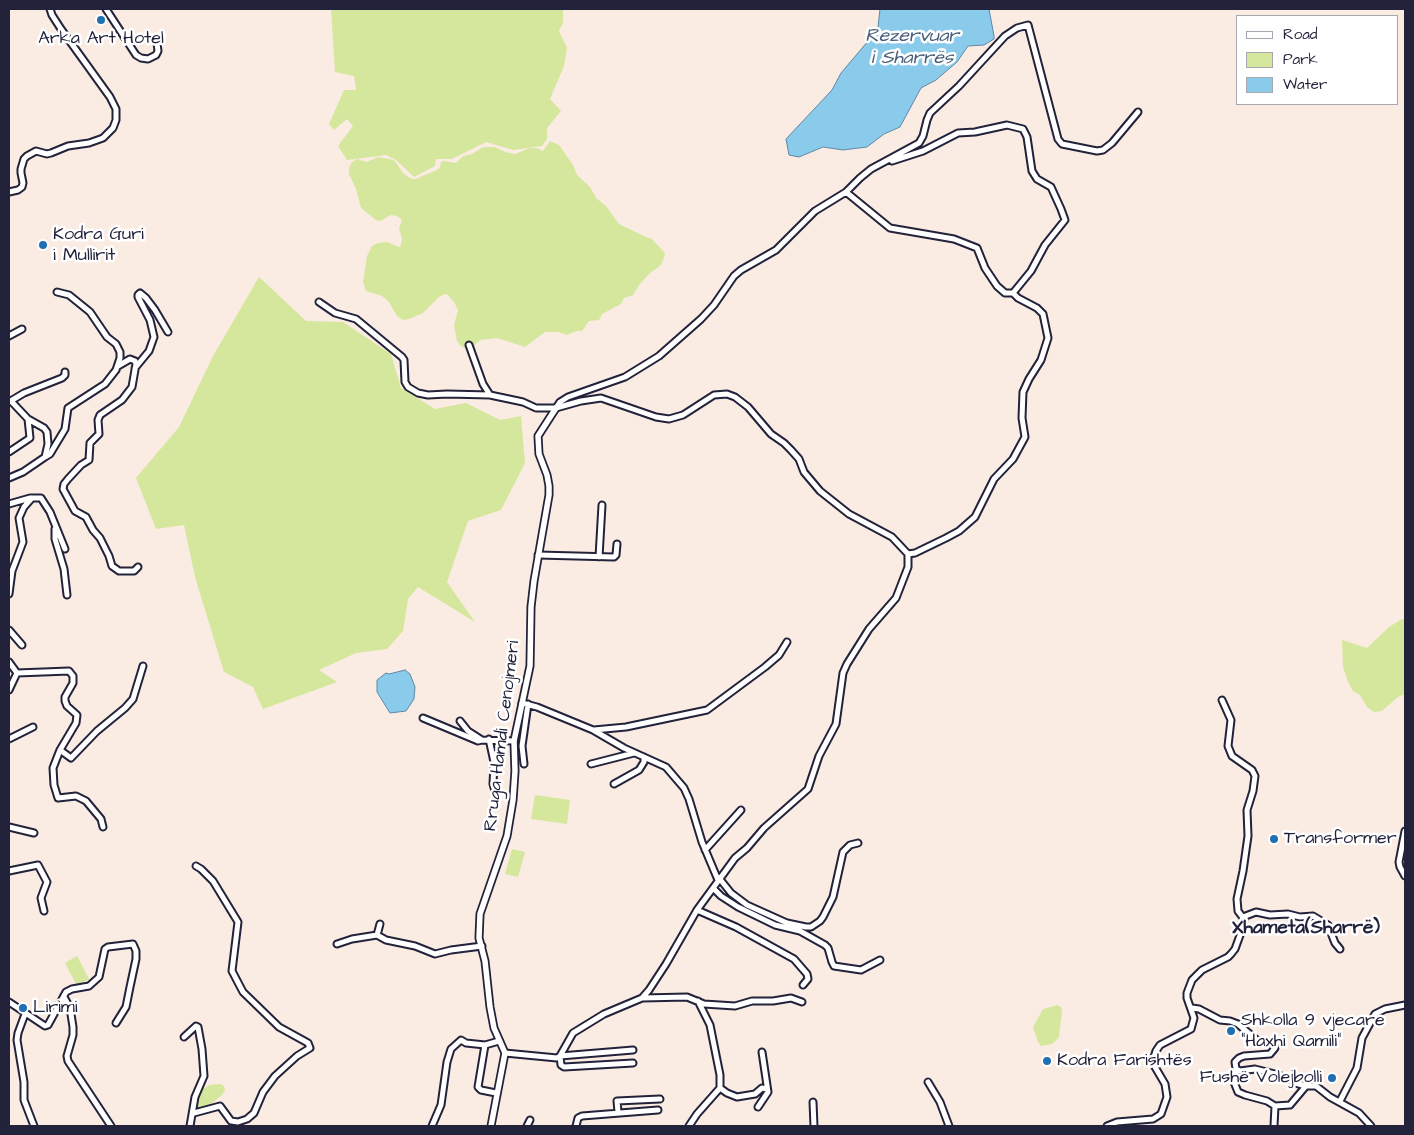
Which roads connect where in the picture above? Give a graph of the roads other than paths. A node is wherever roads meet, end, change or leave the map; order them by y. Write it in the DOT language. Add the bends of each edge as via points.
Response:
graph roads {
  1 [pos="50,9"];
  2 [pos="106,9"];
  3 [pos="156,43"];
  4 [pos="1138,112"];
  5 [pos="878,165"];
  6 [pos="9,192"];
  7 [pos="846,192"];
  8 [pos="57,292"];
  9 [pos="1013,293"];
  10 [pos="319,302"];
  11 [pos="22,329"];
  12 [pos="168,332"];
  13 [pos="9,336"];
  14 [pos="469,344"];
  15 [pos="118,366"];
  16 [pos="135,368"];
  17 [pos="65,372"];
  18 [pos="490,395"];
  19 [pos="10,402"];
  20 [pos="556,408"];
  21 [pos="28,419"];
  22 [pos="9,452"];
  23 [pos="45,457"];
  24 [pos="9,478"];
  25 [pos="32,498"];
  26 [pos="9,504"];
  27 [pos="602,505"];
  28 [pos="55,526"];
  29 [pos="617,544"];
  30 [pos="65,549"];
  31 [pos="908,554"];
  32 [pos="538,555"];
  33 [pos="599,558"];
  34 [pos="138,567"];
  35 [pos="9,594"];
  36 [pos="67,595"];
  37 [pos="9,630"];
  38 [pos="787,642"];
  39 [pos="22,645"];
  40 [pos="9,662"];
  41 [pos="143,666"];
  42 [pos="17,673"];
  43 [pos="9,690"];
  44 [pos="1222,700"];
  45 [pos="525,704"];
  46 [pos="423,718"];
  47 [pos="460,721"];
  48 [pos="33,727"];
  49 [pos="593,730"];
  50 [pos="9,739"];
  51 [pos="489,739"];
  52 [pos="482,740"];
  53 [pos="514,741"];
  54 [pos="60,750"];
  55 [pos="635,753"];
  56 [pos="644,757"];
  57 [pos="524,764"];
  58 [pos="591,764"];
  59 [pos="614,784"];
  60 [pos="495,791"];
  61 [pos="741,810"];
  62 [pos="9,827"];
  63 [pos="102,827"];
  64 [pos="1405,831"];
  65 [pos="34,833"];
  66 [pos="858,843"];
  67 [pos="705,850"];
  68 [pos="196,866"];
  69 [pos="9,871"];
  70 [pos="1405,876"];
  71 [pos="719,879"];
  72 [pos="714,888"];
  73 [pos="697,910"];
  74 [pos="44,911"];
  75 [pos="1243,917"];
  76 [pos="380,924"];
  77 [pos="377,934"];
  78 [pos="337,944"];
  79 [pos="482,946"];
  80 [pos="1340,949"];
  81 [pos="880,960"];
  82 [pos="803,985"];
  83 [pos="64,997"];
  84 [pos="642,998"];
  85 [pos="698,1001"];
  86 [pos="9,1002"];
  87 [pos="802,1002"];
  88 [pos="1405,1005"];
  89 [pos="1192,1008"];
  90 [pos="25,1014"];
  91 [pos="116,1023"];
  92 [pos="184,1038"];
  93 [pos="498,1041"];
  94 [pos="485,1045"];
  95 [pos="633,1050"];
  96 [pos="762,1052"];
  97 [pos="505,1053"];
  98 [pos="560,1056"];
  99 [pos="633,1063"];
  100 [pos="1236,1069"];
  101 [pos="928,1082"];
  102 [pos="1306,1086"];
  103 [pos="720,1088"];
  104 [pos="767,1089"];
  105 [pos="496,1093"];
  106 [pos="660,1099"];
  107 [pos="1340,1101"];
  108 [pos="813,1102"];
  109 [pos="1275,1106"];
  110 [pos="758,1107"];
  111 [pos="658,1110"];
  112 [pos="618,1112"];
  113 [pos="194,1113"];
  114 [pos="530,1120"];
  115 [pos="34,1126"];
  116 [pos="111,1126"];
  117 [pos="190,1126"];
  118 [pos="432,1126"];
  119 [pos="491,1126"];
  120 [pos="527,1126"];
  121 [pos="576,1126"];
  122 [pos="689,1126"];
  123 [pos="814,1126"];
  124 [pos="949,1126"];
  125 [pos="1107,1126"];
  126 [pos="1274,1126"];
  127 [pos="1371,1126"];
  1 -- 6 [label="street" via="61,30 110,97 116,109 116,120 114,128 103,138 47,154 32,153 24,159 22,187"];
  2 -- 3 [label="street" via="136,55 152,57 158,51"];
  4 -- 5 [label="street" via="1103,150 1059,142 1028,25 1005,36 936,107 927,120 919,143"];
  5 -- 7 [label="street"];
  5 -- 9 [label="street" via="923,151 958,133 1006,125 1023,129 1028,137 1032,171 1037,179 1051,188 1065,220"];
  7 -- 9 [label="street" via="890,228 954,239 977,248 997,286 1005,293"];
  7 -- 20 [label="street" via="815,212 776,250 734,276 701,319 659,356 625,377 568,397"];
  8 -- 15 [label="street" via="69,295 94,316 117,347 120,354"];
  9 -- 31 [label="street" via="1043,314 1048,338 1023,392 1025,436 1013,458 988,489 975,517 959,531"];
  10 -- 18 [label="street" via="335,313 356,319 402,356 405,382 412,390 428,395"];
  11 -- 13 [label="street"];
  12 -- 16 [label="street" via="146,298 138,295 154,337 149,351"];
  14 -- 18 [label="street" via="482,384"];
  15 -- 16 [label="street" via="130,359 135,361"];
  15 -- 23 [label="street" via="104,384 68,408 65,429"];
  16 -- 34 [label="street" via="132,387 122,400 100,415 99,434 90,443 89,460 64,484 63,489 75,512 86,517 106,548 112,566 119,571 134,571"];
  17 -- 19 [label="street" via="62,378"];
  18 -- 20 [label="street" via="536,408"];
  19 -- 21 [label="street"];
  20 -- 31 [label="street" via="601,398 669,419 683,416 714,395 735,397 795,455 820,491 849,514 892,537"];
  20 -- 32 [label="street, Rruga Hamdi Cenojmeri" via="538,436 549,486"];
  21 -- 22 [label="street" via="30,438"];
  21 -- 23 [label="street" via="47,432"];
  23 -- 24 [label="street"];
  25 -- 26 [label="street"];
  25 -- 28 [label="street" via="41,498 46,503"];
  25 -- 35 [label="street" via="19,518 23,542 12,571"];
  27 -- 33 [label="street"];
  28 -- 30 [label="street"];
  28 -- 36 [label="street"];
  29 -- 33 [label="street" via="614,557"];
  31 -- 71 [label="street" via="908,567 896,598 869,629 847,664 841,681 836,724 819,756 808,789 764,828"];
  32 -- 33 [label="street"];
  32 -- 45 [label="street, Rruga Hamdi Cenojmeri"];
  37 -- 39 [label="street"];
  38 -- 49 [label="street" via="779,655 765,667 707,710 626,727"];
  40 -- 42 [label="street"];
  41 -- 54 [label="street" via="133,699 125,708 97,730 71,758"];
  42 -- 43 [label="street"];
  42 -- 54 [label="street" via="69,671 72,676 73,682 65,701 77,715 76,723"];
  44 -- 75 [label="street" via="1230,720 1230,751 1235,760 1252,770 1255,776 1247,810 1248,836 1236,907"];
  45 -- 49 [label="street"];
  45 -- 53 [label="street, Rruga Hamdi Cenojmeri"];
  45 -- 57 [label="street"];
  46 -- 52 [label="street"];
  47 -- 52 [label="street"];
  48 -- 50 [label="street"];
  49 -- 55 [label="street"];
  51 -- 52 [label="street"];
  51 -- 53 [label="street"];
  51 -- 60 [label="street"];
  53 -- 79 [label="street, Rruga Hamdi Cenojmeri" via="513,800 507,836 480,914"];
  54 -- 63 [label="street" via="53,768 57,796 61,799 76,796 86,801"];
  55 -- 56 [label="street"];
  55 -- 58 [label="street"];
  56 -- 59 [label="street" via="639,770"];
  56 -- 67 [label="street" via="666,767 684,788"];
  61 -- 67 [label="street"];
  62 -- 65 [label="street"];
  64 -- 70 [label="street" via="1399,859"];
  66 -- 71 [label="street" via="843,852 833,897 823,917 811,927 787,923 747,905"];
  67 -- 71 [label="street"];
  68 -- 113 [label="street" via="213,881 238,922 232,970 243,992 279,1027 308,1043 310,1048 275,1076 248,1118 231,1121 220,1106"];
  69 -- 74 [label="street" via="38,865 47,882 41,898"];
  71 -- 72 [label="street"];
  72 -- 73 [label="street"];
  72 -- 81 [label="street" via="738,908 783,928 800,931 825,945 834,966 861,970"];
  73 -- 82 [label="street" via="794,959 807,974 808,979"];
  73 -- 84 [label="street"];
  75 -- 80 [label="street" via="1256,912 1312,916 1328,926"];
  75 -- 89 [label="street" via="1235,949 1228,958 1202,970 1192,980 1187,993"];
  76 -- 77 [label="street"];
  77 -- 78 [label="street"];
  77 -- 79 [label="street" via="386,940 435,954"];
  79 -- 93 [label="street, Rruga Hamdi Cenojmeri"];
  83 -- 90 [label="street" via="48,1025"];
  83 -- 91 [label="street" via="66,992 89,986 99,977 108,947 133,944 136,959 126,1007"];
  83 -- 116 [label="street" via="73,1026 68,1061"];
  84 -- 85 [label="street" via="687,997"];
  84 -- 98 [label="street" via="604,1014 573,1033"];
  85 -- 87 [label="street" via="735,1006 752,1001 791,998"];
  85 -- 103 [label="street" via="710,1025"];
  86 -- 90 [label="street"];
  88 -- 107 [label="street" via="1375,1014 1362,1038 1357,1068"];
  89 -- 100 [label="street" via="1238,1024 1259,1042 1274,1043 1275,1048 1270,1054 1239,1058 1235,1062"];
  89 -- 125 [label="street" via="1191,1029 1160,1045 1154,1057 1166,1093 1161,1114 1153,1119"];
  90 -- 115 [label="street" via="18,1033 18,1052 24,1100"];
  92 -- 113 [label="street" via="194,1027 198,1028 204,1076 195,1097"];
  93 -- 94 [label="street"];
  93 -- 97 [label="street, Rruga Hamdi Cenojmeri"];
  94 -- 105 [label="street" via="478,1087"];
  94 -- 118 [label="street" via="466,1044 461,1040 451,1049 441,1106"];
  95 -- 98 [label="street"];
  96 -- 104 [label="street"];
  97 -- 98 [label="street"];
  97 -- 105 [label="street"];
  98 -- 99 [label="street" via="564,1067"];
  100 -- 102 [label="street" via="1255,1069"];
  100 -- 109 [label="street" via="1234,1082 1238,1092 1264,1099"];
  101 -- 124 [label="street"];
  102 -- 107 [label="street" via="1316,1086"];
  102 -- 109 [label="street" via="1290,1105"];
  103 -- 104 [label="street" via="737,1096"];
  103 -- 122 [label="street"];
  104 -- 110 [label="street"];
  105 -- 119 [label="street"];
  106 -- 112 [label="street" via="617,1102"];
  107 -- 127 [label="street" via="1359,1112"];
  108 -- 123 [label="street"];
  109 -- 126 [label="street"];
  111 -- 112 [label="street"];
  112 -- 121 [label="street" via="580,1117"];
  113 -- 117 [label="street"];
  114 -- 120 [label="street"];
}
